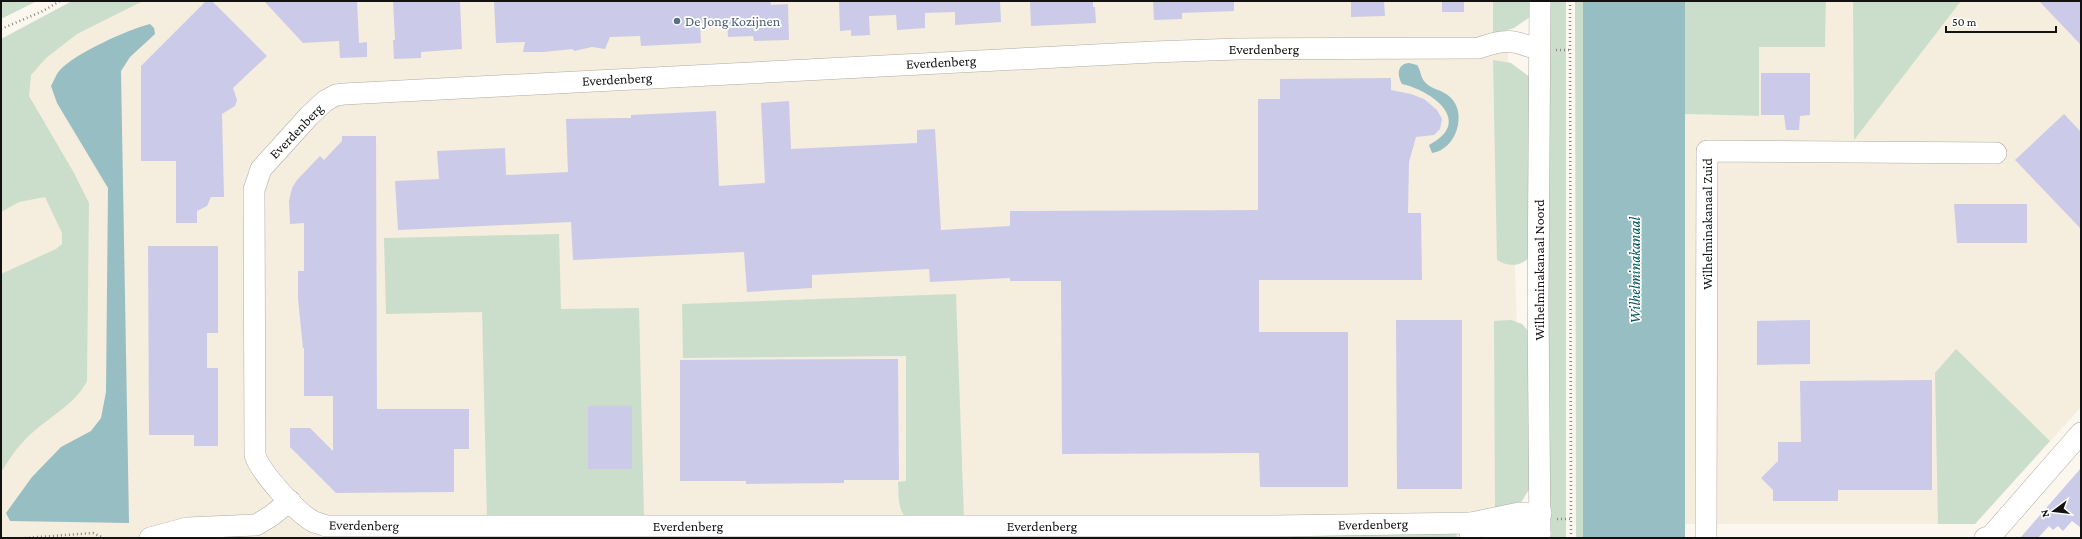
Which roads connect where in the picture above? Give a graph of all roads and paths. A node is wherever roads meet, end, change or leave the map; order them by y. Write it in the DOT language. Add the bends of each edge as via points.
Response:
graph roads {
  1 [pos="60,1"];
  2 [pos="1540,1"];
  3 [pos="1570,1"];
  4 [pos="1,29"];
  5 [pos="1539,50"];
  6 [pos="1996,153"];
  7 [pos="2081,433"];
  8 [pos="290,501"];
  9 [pos="1540,528"];
  10 [pos="1470,531"];
  11 [pos="868,532"];
  12 [pos="978,532"];
  13 [pos="1146,532"];
  14 [pos="1276,532"];
  15 [pos="25,538"];
  16 [pos="104,538"];
  17 [pos="150,538"];
  18 [pos="1571,538"];
  19 [pos="1706,538"];
  20 [pos="1985,538"];
  1 -- 4 [label="path"];
  2 -- 5 [label="street, Wilhelminakanaal Noord"];
  3 -- 18 [label="path"];
  5 -- 8 [label="street, Everdenberg" via="1512,56 1479,48 1146,52 336,95 309,116 261,169 254,190 255,455 257,464"];
  5 -- 9 [label="street, Wilhelminakanaal Noord"];
  6 -- 19 [label="street, Wilhelminakanaal Zuid" via="1707,151"];
  7 -- 20 [label="street" via="1991,536"];
  8 -- 11 [label="street, Everdenberg" via="314,521 326,526"];
  8 -- 17 [label="street" via="256,525 187,528"];
  9 -- 10 [label="street, Everdenberg" via="1488,528"];
  10 -- 14 [label="street, Everdenberg"];
  11 -- 12 [label="street, Everdenberg"];
  12 -- 13 [label="street, Everdenberg"];
  13 -- 14 [label="street, Everdenberg"];
  15 -- 16 [label="path" via="93,533"];
}
